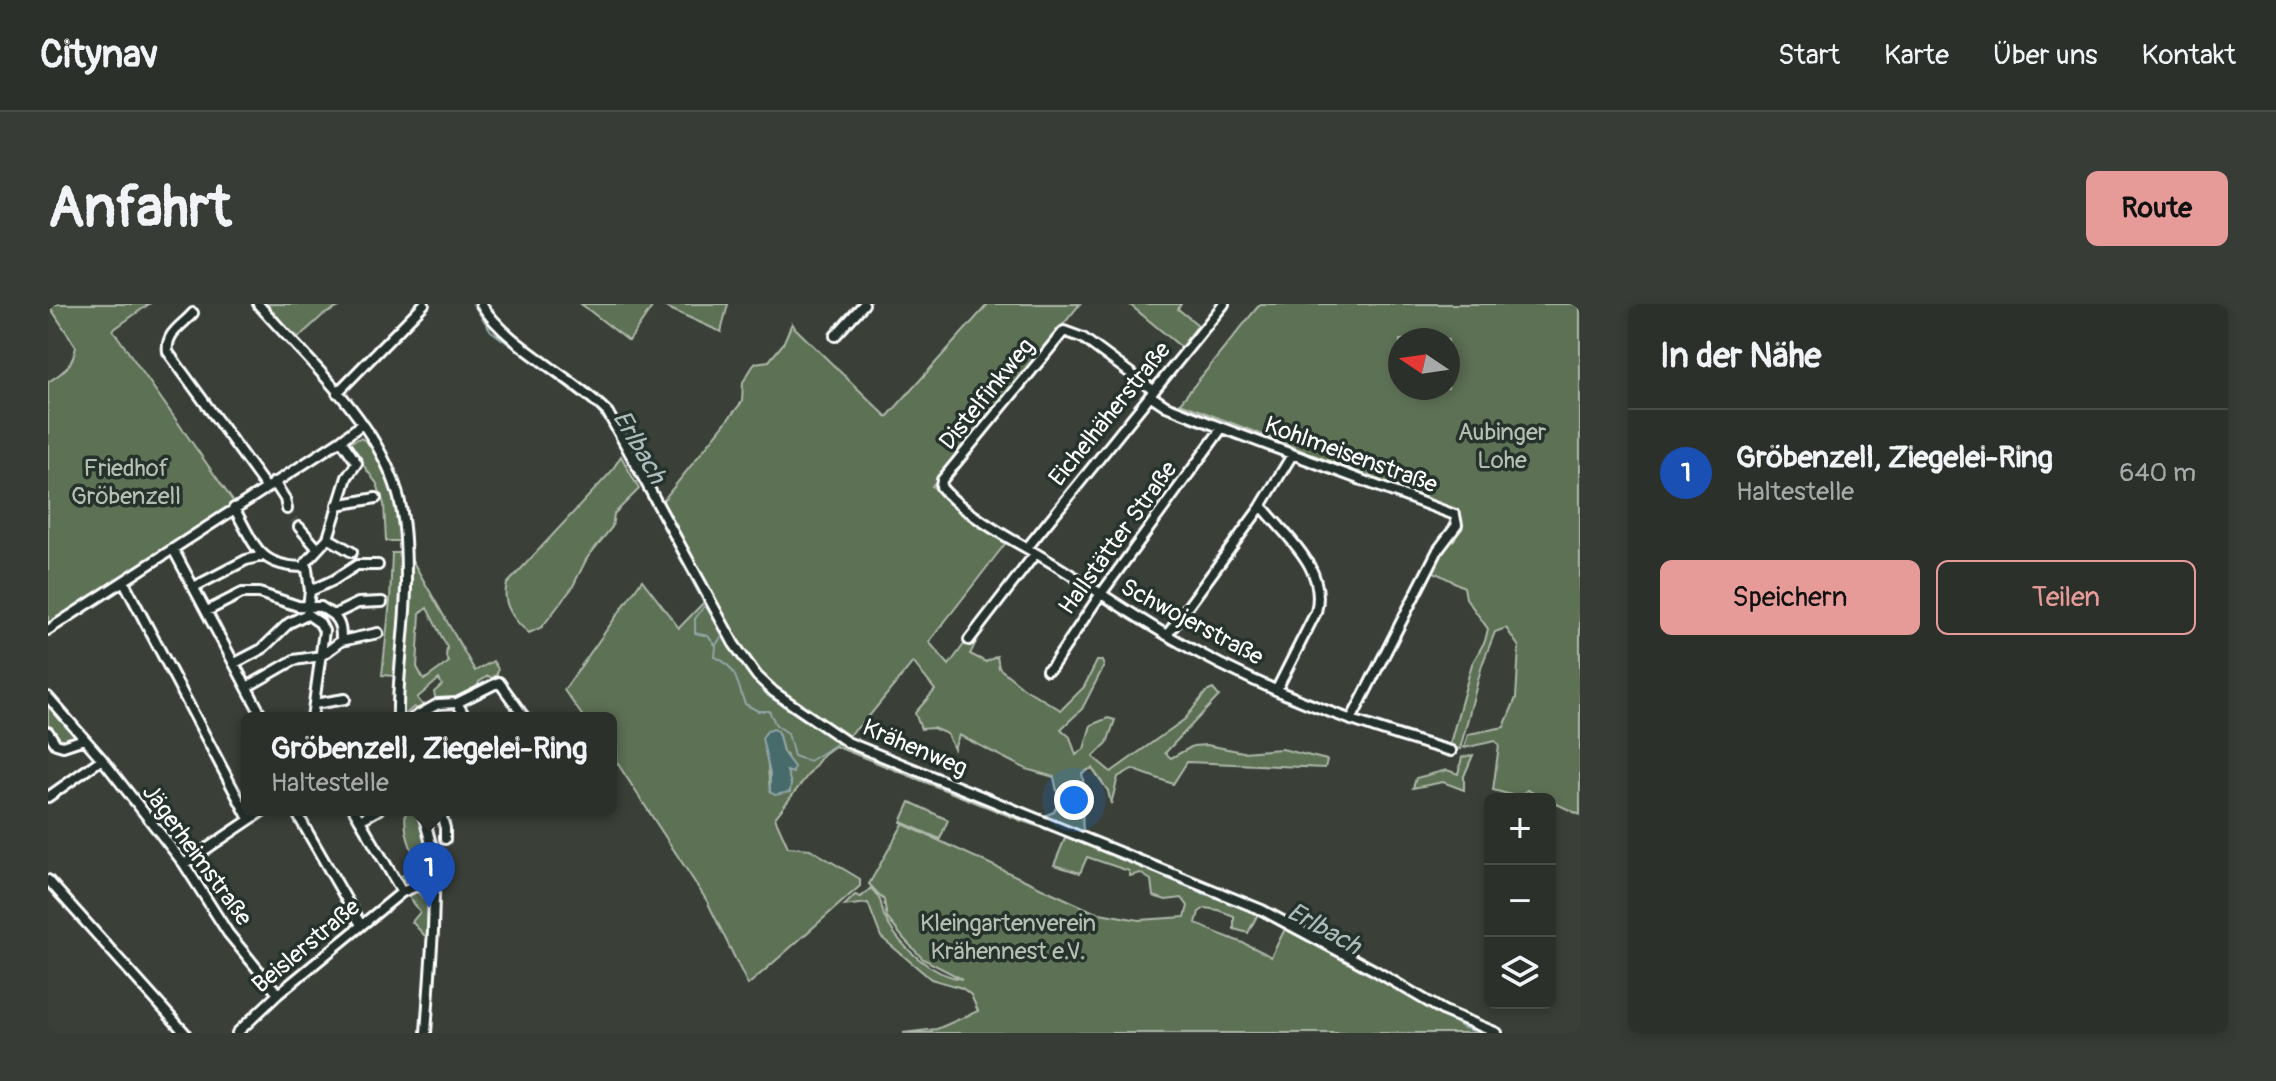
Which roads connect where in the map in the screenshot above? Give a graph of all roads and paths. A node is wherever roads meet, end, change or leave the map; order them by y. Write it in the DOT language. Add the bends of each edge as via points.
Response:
graph roads {
  1 [pos="258,304"];
  2 [pos="424,304"];
  3 [pos="481,304"];
  4 [pos="864,304"];
  5 [pos="1224,304"];
  6 [pos="193,313"];
  7 [pos="1064,331"];
  8 [pos="835,336"];
  9 [pos="337,393"];
  10 [pos="1152,393"];
  11 [pos="362,424"];
  12 [pos="1222,428"];
  13 [pos="341,440"];
  14 [pos="1292,455"];
  15 [pos="941,482"];
  16 [pos="270,484"];
  17 [pos="376,498"];
  18 [pos="337,505"];
  19 [pos="234,508"];
  20 [pos="1260,508"];
  21 [pos="287,509"];
  22 [pos="299,527"];
  23 [pos="328,538"];
  24 [pos="317,548"];
  25 [pos="173,549"];
  26 [pos="1031,551"];
  27 [pos="352,552"];
  28 [pos="262,556"];
  29 [pos="378,565"];
  30 [pos="305,567"];
  31 [pos="124,582"];
  32 [pos="194,587"];
  33 [pos="310,591"];
  34 [pos="1100,596"];
  35 [pos="382,602"];
  36 [pos="308,610"];
  37 [pos="207,611"];
  38 [pos="333,615"];
  39 [pos="48,630"];
  40 [pos="378,633"];
  41 [pos="1167,635"];
  42 [pos="969,640"];
  43 [pos="341,641"];
  44 [pos="321,656"];
  45 [pos="235,663"];
  46 [pos="1047,670"];
  47 [pos="247,687"];
  48 [pos="1277,689"];
  49 [pos="48,697"];
  50 [pos="345,699"];
  51 [pos="457,703"];
  52 [pos="314,704"];
  53 [pos="260,712"];
  54 [pos="313,712"];
  55 [pos="398,712"];
  56 [pos="424,712"];
  57 [pos="462,712"];
  58 [pos="521,712"];
  59 [pos="1351,720"];
  60 [pos="48,732"];
  61 [pos="84,739"];
  62 [pos="1451,751"];
  63 [pos="102,759"];
  64 [pos="48,797"];
  65 [pos="241,804"];
  66 [pos="247,816"];
  67 [pos="254,816"];
  68 [pos="298,816"];
  69 [pos="358,816"];
  70 [pos="367,816"];
  71 [pos="424,816"];
  72 [pos="441,816"];
  73 [pos="249,819"];
  74 [pos="360,820"];
  75 [pos="445,839"];
  76 [pos="184,864"];
  77 [pos="435,878"];
  78 [pos="48,880"];
  79 [pos="402,892"];
  80 [pos="361,925"];
  81 [pos="278,994"];
  82 [pos="185,1033"];
  83 [pos="237,1033"];
  84 [pos="426,1033"];
  85 [pos="1497,1033"];
  1 -- 9 [label="street"];
  2 -- 9 [label="street"];
  3 -- 85 [label="street, Krähenweg" via="512,337 608,413 734,644 757,676 791,706 866,751 1262,910 1444,1011"];
  4 -- 8 [label="street"];
  5 -- 10 [label="street, Eichelhäherstraße"];
  6 -- 16 [label="street" via="171,334 168,352"];
  7 -- 10 [label="street, Kohlmeisenstraße" via="1083,338"];
  7 -- 15 [label="street, Distelfinkweg"];
  9 -- 11 [label="street"];
  10 -- 12 [label="street, Kohlmeisenstraße" via="1166,406"];
  10 -- 26 [label="street, Eichelhäherstraße"];
  11 -- 13 [label="street"];
  11 -- 55 [label="street" via="395,484 404,522 406,586"];
  12 -- 14 [label="street, Kohlmeisenstraße"];
  12 -- 34 [label="street, Hallstätter Straße"];
  13 -- 16 [label="street"];
  13 -- 18 [label="street" via="357,463"];
  14 -- 20 [label="street"];
  14 -- 59 [label="street, Kohlmeisenstraße" via="1458,519"];
  15 -- 26 [label="street, Schwojerstraße" via="945,493"];
  16 -- 19 [label="street"];
  16 -- 21 [label="street"];
  17 -- 18 [label="street"];
  18 -- 23 [label="street"];
  19 -- 25 [label="street"];
  19 -- 28 [label="street"];
  20 -- 41 [label="street"];
  20 -- 48 [label="street" via="1315,573 1318,587 1316,612"];
  22 -- 24 [label="street"];
  23 -- 24 [label="street"];
  23 -- 27 [label="street"];
  24 -- 30 [label="street"];
  25 -- 31 [label="street"];
  25 -- 32 [label="street"];
  26 -- 34 [label="street, Schwojerstraße"];
  26 -- 42 [label="street, Eichelhäherstraße"];
  28 -- 30 [label="street"];
  28 -- 32 [label="street"];
  29 -- 33 [label="street" via="357,565"];
  30 -- 33 [label="street"];
  31 -- 39 [label="street"];
  31 -- 65 [label="street"];
  32 -- 37 [label="street"];
  33 -- 36 [label="street"];
  34 -- 41 [label="street, Schwojerstraße"];
  34 -- 46 [label="street, Hallstätter Straße"];
  35 -- 38 [label="street" via="358,603"];
  36 -- 37 [label="street" via="259,593 242,593"];
  36 -- 38 [label="street" via="321,607"];
  36 -- 44 [label="street" via="324,631"];
  36 -- 45 [label="street" via="262,649"];
  37 -- 45 [label="street"];
  38 -- 43 [label="street"];
  40 -- 43 [label="street"];
  41 -- 48 [label="street, Schwojerstraße"];
  43 -- 44 [label="street"];
  44 -- 47 [label="street" via="294,660"];
  44 -- 52 [label="street"];
  45 -- 47 [label="street"];
  47 -- 53 [label="street"];
  48 -- 59 [label="street, Schwojerstraße"];
  49 -- 61 [label="street, Jägerheimstraße"];
  50 -- 52 [label="street"];
  51 -- 56 [label="street"];
  51 -- 57 [label="street"];
  51 -- 58 [label="street" via="499,682"];
  52 -- 54 [label="street"];
  59 -- 62 [label="street, Schwojerstraße"];
  60 -- 61 [label="street" via="63,746"];
  61 -- 63 [label="street, Jägerheimstraße"];
  63 -- 64 [label="street"];
  63 -- 76 [label="street, Jägerheimstraße"];
  66 -- 73 [label="street"];
  67 -- 73 [label="street"];
  68 -- 80 [label="street"];
  69 -- 74 [label="street"];
  70 -- 74 [label="street"];
  71 -- 77 [label="street"];
  72 -- 75 [label="street"];
  73 -- 76 [label="street"];
  74 -- 79 [label="street"];
  76 -- 81 [label="street, Jägerheimstraße" via="228,933"];
  77 -- 79 [label="street, Beislerstraße"];
  77 -- 84 [label="street"];
  78 -- 82 [label="street"];
  79 -- 80 [label="street, Beislerstraße"];
  80 -- 81 [label="street, Beislerstraße"];
  81 -- 83 [label="street, Beislerstraße"];
}
